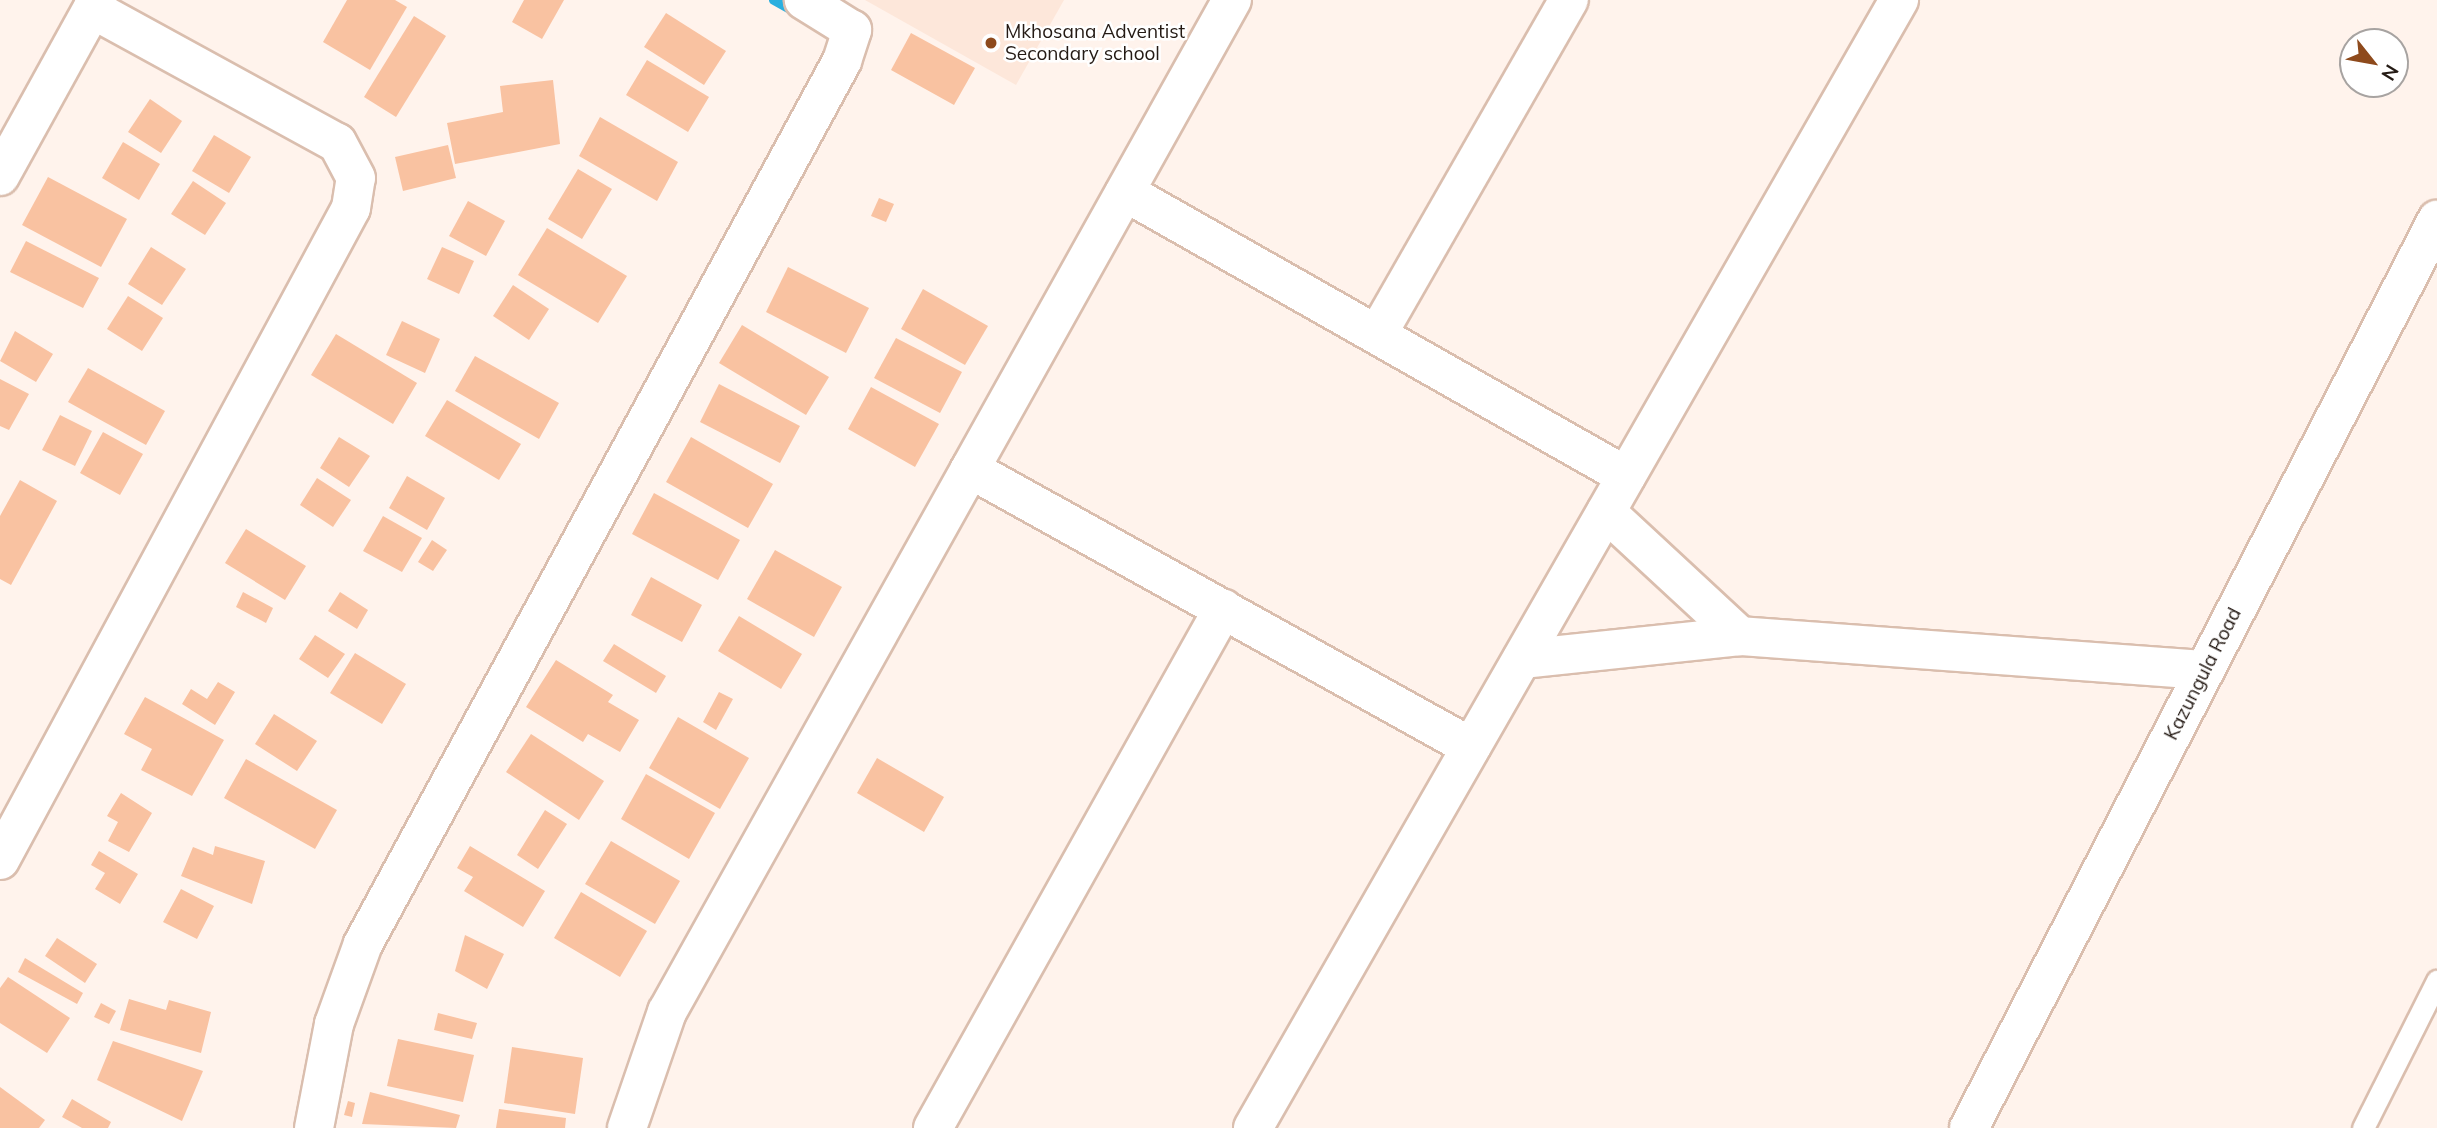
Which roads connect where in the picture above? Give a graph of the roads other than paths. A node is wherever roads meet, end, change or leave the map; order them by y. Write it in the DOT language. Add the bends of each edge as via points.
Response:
graph roads {
  1 [pos="804,0"];
  2 [pos="1232,0"];
  3 [pos="1569,0"];
  4 [pos="1899,0"];
  5 [pos="95,4"];
  6 [pos="0,176"];
  7 [pos="1125,192"];
  8 [pos="2437,220"];
  9 [pos="1378,333"];
  10 [pos="970,469"];
  11 [pos="1626,477"];
  12 [pos="1606,512"];
  13 [pos="1223,609"];
  14 [pos="1740,636"];
  15 [pos="1522,659"];
  16 [pos="2205,670"];
  17 [pos="1471,747"];
  18 [pos="0,860"];
  19 [pos="2437,981"];
  20 [pos="314,1128"];
  21 [pos="627,1128"];
  22 [pos="933,1128"];
  23 [pos="1253,1128"];
  24 [pos="1969,1128"];
  25 [pos="2364,1128"];
  1 -- 20 [label="street" via="852,30 842,61 363,944 334,1024"];
  2 -- 7 [label="street"];
  3 -- 9 [label="street"];
  4 -- 11 [label="street"];
  5 -- 6 [label="street"];
  5 -- 18 [label="street" via="337,143 356,178 351,208"];
  7 -- 9 [label="street"];
  7 -- 10 [label="street"];
  8 -- 16 [label="street, Kazungula Road"];
  9 -- 11 [label="street"];
  10 -- 13 [label="street"];
  10 -- 21 [label="street" via="667,1012"];
  11 -- 12 [label="street"];
  12 -- 14 [label="street"];
  12 -- 15 [label="street"];
  13 -- 17 [label="street"];
  13 -- 22 [label="street"];
  14 -- 15 [label="street"];
  14 -- 16 [label="street"];
  15 -- 17 [label="street"];
  16 -- 24 [label="street, Kazungula Road"];
  17 -- 23 [label="street"];
  19 -- 25 [label="lane"];
}
